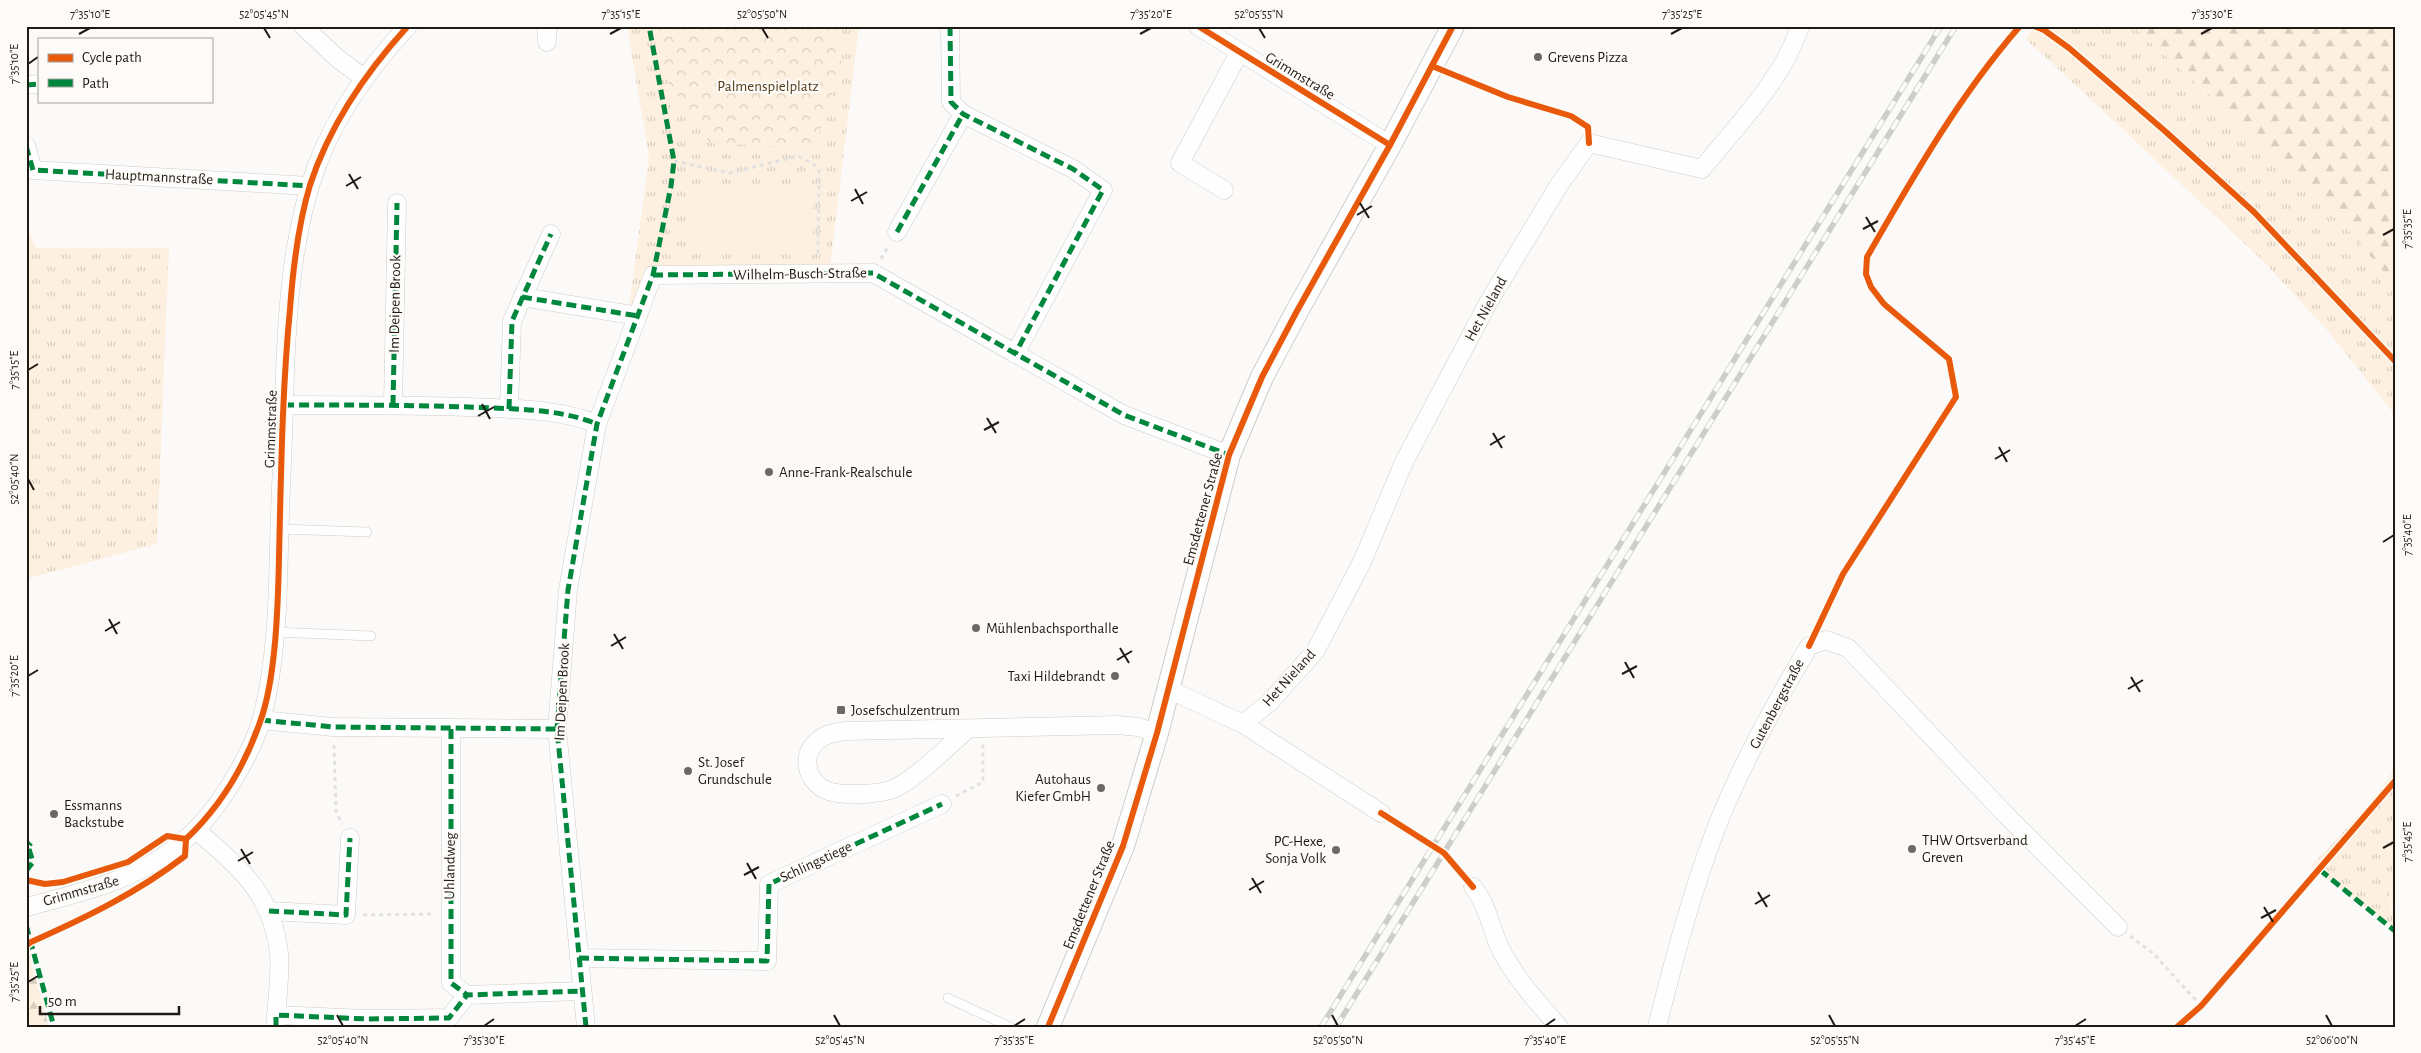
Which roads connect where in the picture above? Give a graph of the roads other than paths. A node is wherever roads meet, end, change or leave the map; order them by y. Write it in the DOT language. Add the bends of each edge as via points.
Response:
graph roads {
  1 [pos="303,26"];
  2 [pos="408,26"];
  3 [pos="950,26"];
  4 [pos="1198,26"];
  5 [pos="1453,26"];
  6 [pos="1800,26"];
  7 [pos="1239,53"];
  8 [pos="364,78"];
  9 [pos="963,114"];
  10 [pos="1390,145"];
  11 [pos="26,146"];
  12 [pos="310,186"];
  13 [pos="1224,190"];
  14 [pos="397,203"];
  15 [pos="896,232"];
  16 [pos="550,234"];
  17 [pos="653,276"];
  18 [pos="522,297"];
  19 [pos="638,316"];
  20 [pos="1015,354"];
  21 [pos="284,405"];
  22 [pos="394,405"];
  23 [pos="509,409"];
  24 [pos="597,424"];
  25 [pos="1229,455"];
  26 [pos="280,529"];
  27 [pos="368,532"];
  28 [pos="274,632"];
  29 [pos="371,636"];
  30 [pos="1168,689"];
  31 [pos="261,720"];
  32 [pos="1243,724"];
  33 [pos="975,728"];
  34 [pos="451,729"];
  35 [pos="557,729"];
  36 [pos="1157,733"];
  37 [pos="942,804"];
  38 [pos="1381,813"];
  39 [pos="196,830"];
  40 [pos="350,838"];
  41 [pos="1473,887"];
  42 [pos="26,906"];
  43 [pos="269,911"];
  44 [pos="2118,926"];
  45 [pos="579,958"];
  46 [pos="582,991"];
  47 [pos="467,995"];
  48 [pos="948,998"];
  49 [pos="276,1021"];
  50 [pos="586,1027"];
  51 [pos="1010,1027"];
  52 [pos="1048,1027"];
  53 [pos="1560,1027"];
  54 [pos="1658,1027"];
  1 -- 8 [label="street"];
  2 -- 8 [label="street, Grimmstraße"];
  3 -- 9 [label="street" via="951,102"];
  4 -- 7 [label="street, Grimmstraße"];
  5 -- 10 [label="street, Emsdettener Straße"];
  6 -- 32 [label="street, Het Nieland" via="1794,44 1766,89 1702,169 1589,143 1559,184 1488,303 1404,462 1362,562 1316,650 1270,702"];
  7 -- 10 [label="street, Grimmstraße"];
  7 -- 13 [label="street" via="1180,162"];
  8 -- 12 [label="street, Grimmstraße" via="342,112"];
  9 -- 15 [label="street"];
  9 -- 20 [label="street" via="1073,169 1103,190"];
  10 -- 25 [label="street, Emsdettener Straße" via="1271,360"];
  11 -- 12 [label="street, Hauptmannstraße" via="33,170"];
  12 -- 21 [label="street, Grimmstraße" via="293,277"];
  14 -- 22 [label="street, Im Deipen Brook"];
  16 -- 18 [label="street"];
  17 -- 19 [label="street, Im Deipen Brook"];
  17 -- 20 [label="street, Wilhelm-Busch-Straße" via="874,273"];
  18 -- 19 [label="street"];
  18 -- 23 [label="street" via="512,321"];
  19 -- 24 [label="street, Im Deipen Brook"];
  20 -- 25 [label="street, Wilhelm-Busch-Straße" via="1124,415"];
  21 -- 22 [label="street"];
  21 -- 26 [label="street, Grimmstraße"];
  22 -- 23 [label="street"];
  23 -- 24 [label="street" via="578,417"];
  24 -- 35 [label="street, Im Deipen Brook" via="568,590"];
  25 -- 30 [label="street, Emsdettener Straße"];
  26 -- 27 [label="lane"];
  26 -- 28 [label="street, Grimmstraße"];
  28 -- 29 [label="lane"];
  28 -- 31 [label="street, Grimmstraße" via="270,679"];
  30 -- 32 [label="street"];
  30 -- 36 [label="street, Emsdettener Straße"];
  31 -- 34 [label="street" via="333,727"];
  31 -- 39 [label="street, Grimmstraße" via="240,767 221,799"];
  32 -- 38 [label="street"];
  33 -- 33 [label="street" via="910,778 884,792 846,794 826,790 812,778 807,767 810,749 822,737 833,733"];
  33 -- 36 [label="street" via="1138,726"];
  34 -- 35 [label="street"];
  34 -- 47 [label="street, Uhlandweg" via="451,983"];
  35 -- 45 [label="street, Im Deipen Brook"];
  36 -- 52 [label="street, Emsdettener Straße" via="1122,846"];
  37 -- 45 [label="street, Schlingstiege" via="769,884 767,961"];
  39 -- 42 [label="street, Grimmstraße" via="156,862 121,880 83,893"];
  39 -- 43 [label="street" via="247,876"];
  40 -- 43 [label="street" via="346,915"];
  41 -- 53 [label="street" via="1484,900 1502,952 1525,989"];
  43 -- 49 [label="street" via="279,954"];
  44 -- 54 [label="street, Gutenbergstraße" via="2006,815 1848,648 1826,640 1808,646 1762,728 1717,826 1679,938"];
  45 -- 46 [label="street, Im Deipen Brook"];
  46 -- 47 [label="street"];
  46 -- 50 [label="street, Im Deipen Brook"];
  47 -- 49 [label="street" via="449,1018"];
  48 -- 51 [label="lane"];
}
